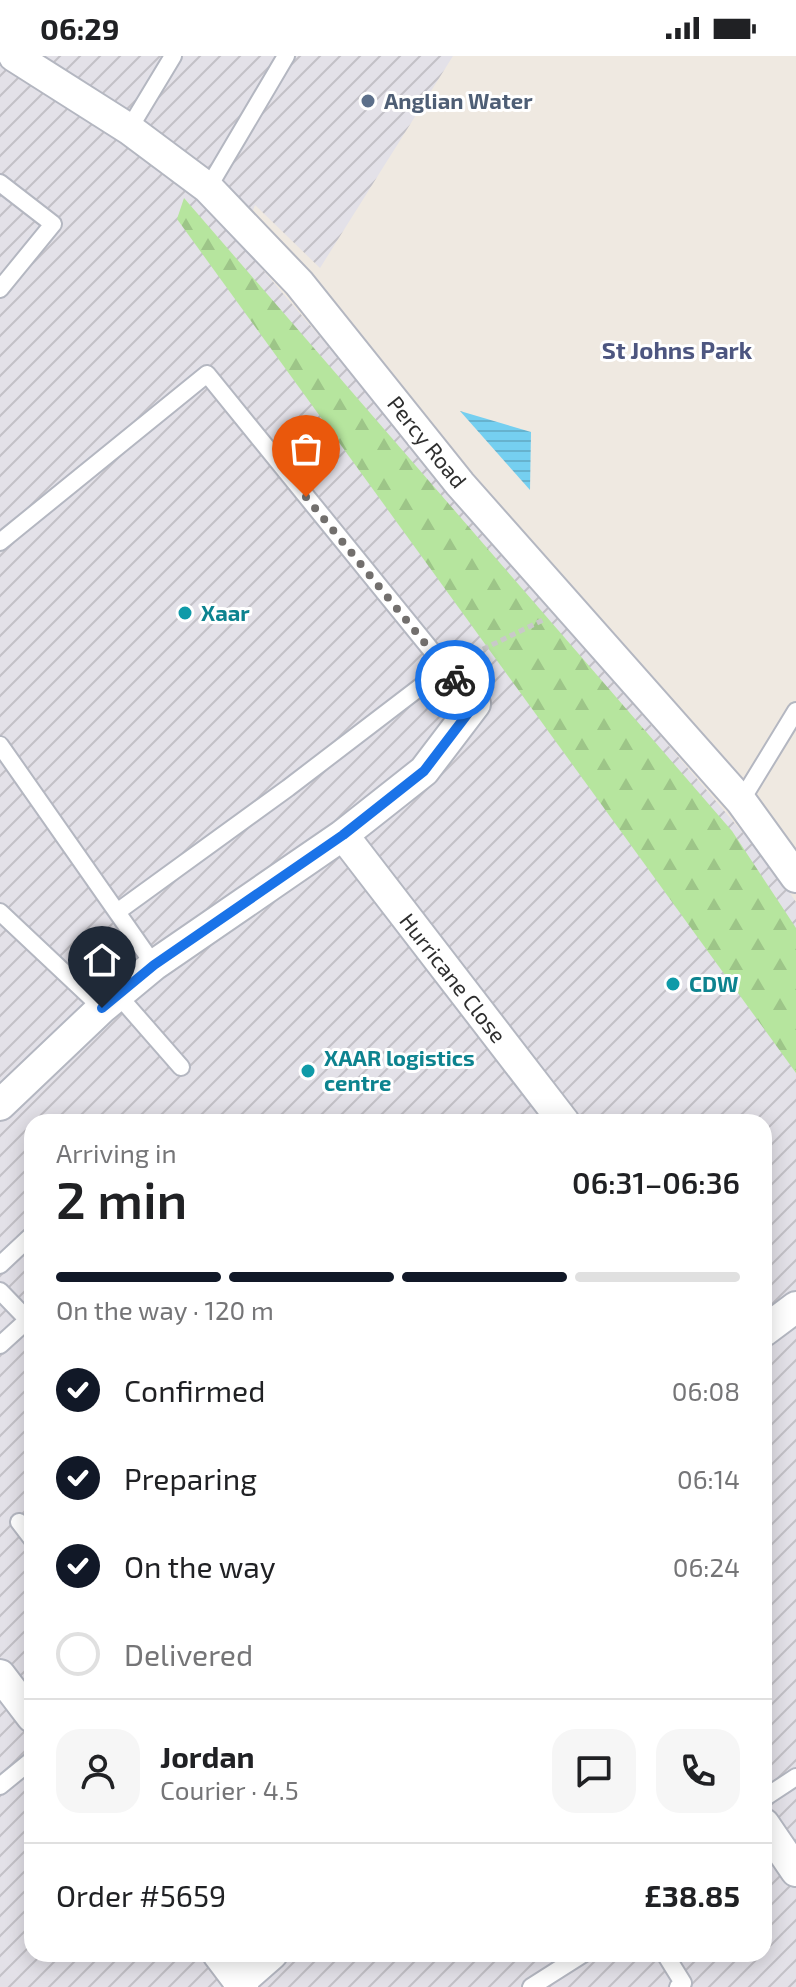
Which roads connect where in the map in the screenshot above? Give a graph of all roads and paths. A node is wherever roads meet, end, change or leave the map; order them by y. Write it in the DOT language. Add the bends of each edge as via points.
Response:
graph roads {
  1 [pos="14,56"];
  2 [pos="173,56"];
  3 [pos="286,56"];
  4 [pos="129,129"];
  5 [pos="0,183"];
  6 [pos="208,188"];
  7 [pos="0,289"];
  8 [pos="0,542"];
  9 [pos="569,607"];
  10 [pos="445,668"];
  11 [pos="475,704"];
  12 [pos="796,711"];
  13 [pos="0,745"];
  14 [pos="741,801"];
  15 [pos="343,835"];
  16 [pos="796,877"];
  17 [pos="0,912"];
  18 [pos="117,912"];
  19 [pos="154,965"];
  20 [pos="110,1001"];
  21 [pos="181,1067"];
  22 [pos="0,1105"];
  23 [pos="558,1114"];
  24 [pos="24,1242"];
  25 [pos="0,1265"];
  26 [pos="0,1291"];
  27 [pos="796,1307"];
  28 [pos="24,1313"];
  29 [pos="24,1323"];
  30 [pos="772,1325"];
  31 [pos="0,1345"];
  32 [pos="19,1522"];
  33 [pos="24,1529"];
  34 [pos="0,1675"];
  35 [pos="24,1706"];
  36 [pos="24,1766"];
  37 [pos="796,1777"];
  38 [pos="0,1786"];
  39 [pos="772,1793"];
  40 [pos="772,1836"];
  41 [pos="796,1871"];
  42 [pos="224,1962"];
  43 [pos="264,1962"];
  44 [pos="570,1962"];
  45 [pos="670,1962"];
  46 [pos="241,1985"];
  47 [pos="531,1987"];
  48 [pos="678,1987"];
  1 -- 4 [label="street, Percy Road"];
  2 -- 4 [label="lane"];
  3 -- 6 [label="lane"];
  4 -- 6 [label="street, Percy Road"];
  5 -- 7 [label="lane" via="53,224"];
  6 -- 9 [label="street, Percy Road" via="299,283 460,484"];
  8 -- 10 [label="lane" via="207,374"];
  9 -- 10 [label="path"];
  9 -- 14 [label="street, Percy Road"];
  10 -- 11 [label="lane"];
  10 -- 18 [label="lane"];
  11 -- 15 [label="street" via="424,771"];
  12 -- 14 [label="lane"];
  13 -- 18 [label="lane"];
  14 -- 16 [label="street, Percy Road"];
  15 -- 19 [label="street"];
  15 -- 23 [label="street, Hurricane Close"];
  17 -- 20 [label="lane"];
  18 -- 19 [label="lane"];
  19 -- 20 [label="street"];
  20 -- 21 [label="lane"];
  20 -- 22 [label="street"];
  24 -- 25 [label="lane"];
  26 -- 28 [label="lane"];
  27 -- 30 [label="street"];
  29 -- 31 [label="lane"];
  32 -- 33 [label="lane"];
  34 -- 35 [label="street"];
  36 -- 38 [label="lane"];
  37 -- 39 [label="lane"];
  40 -- 41 [label="street"];
  42 -- 46 [label="street"];
  43 -- 46 [label="street"];
  44 -- 47 [label="lane"];
  45 -- 48 [label="lane" via="683,1983"];
}
